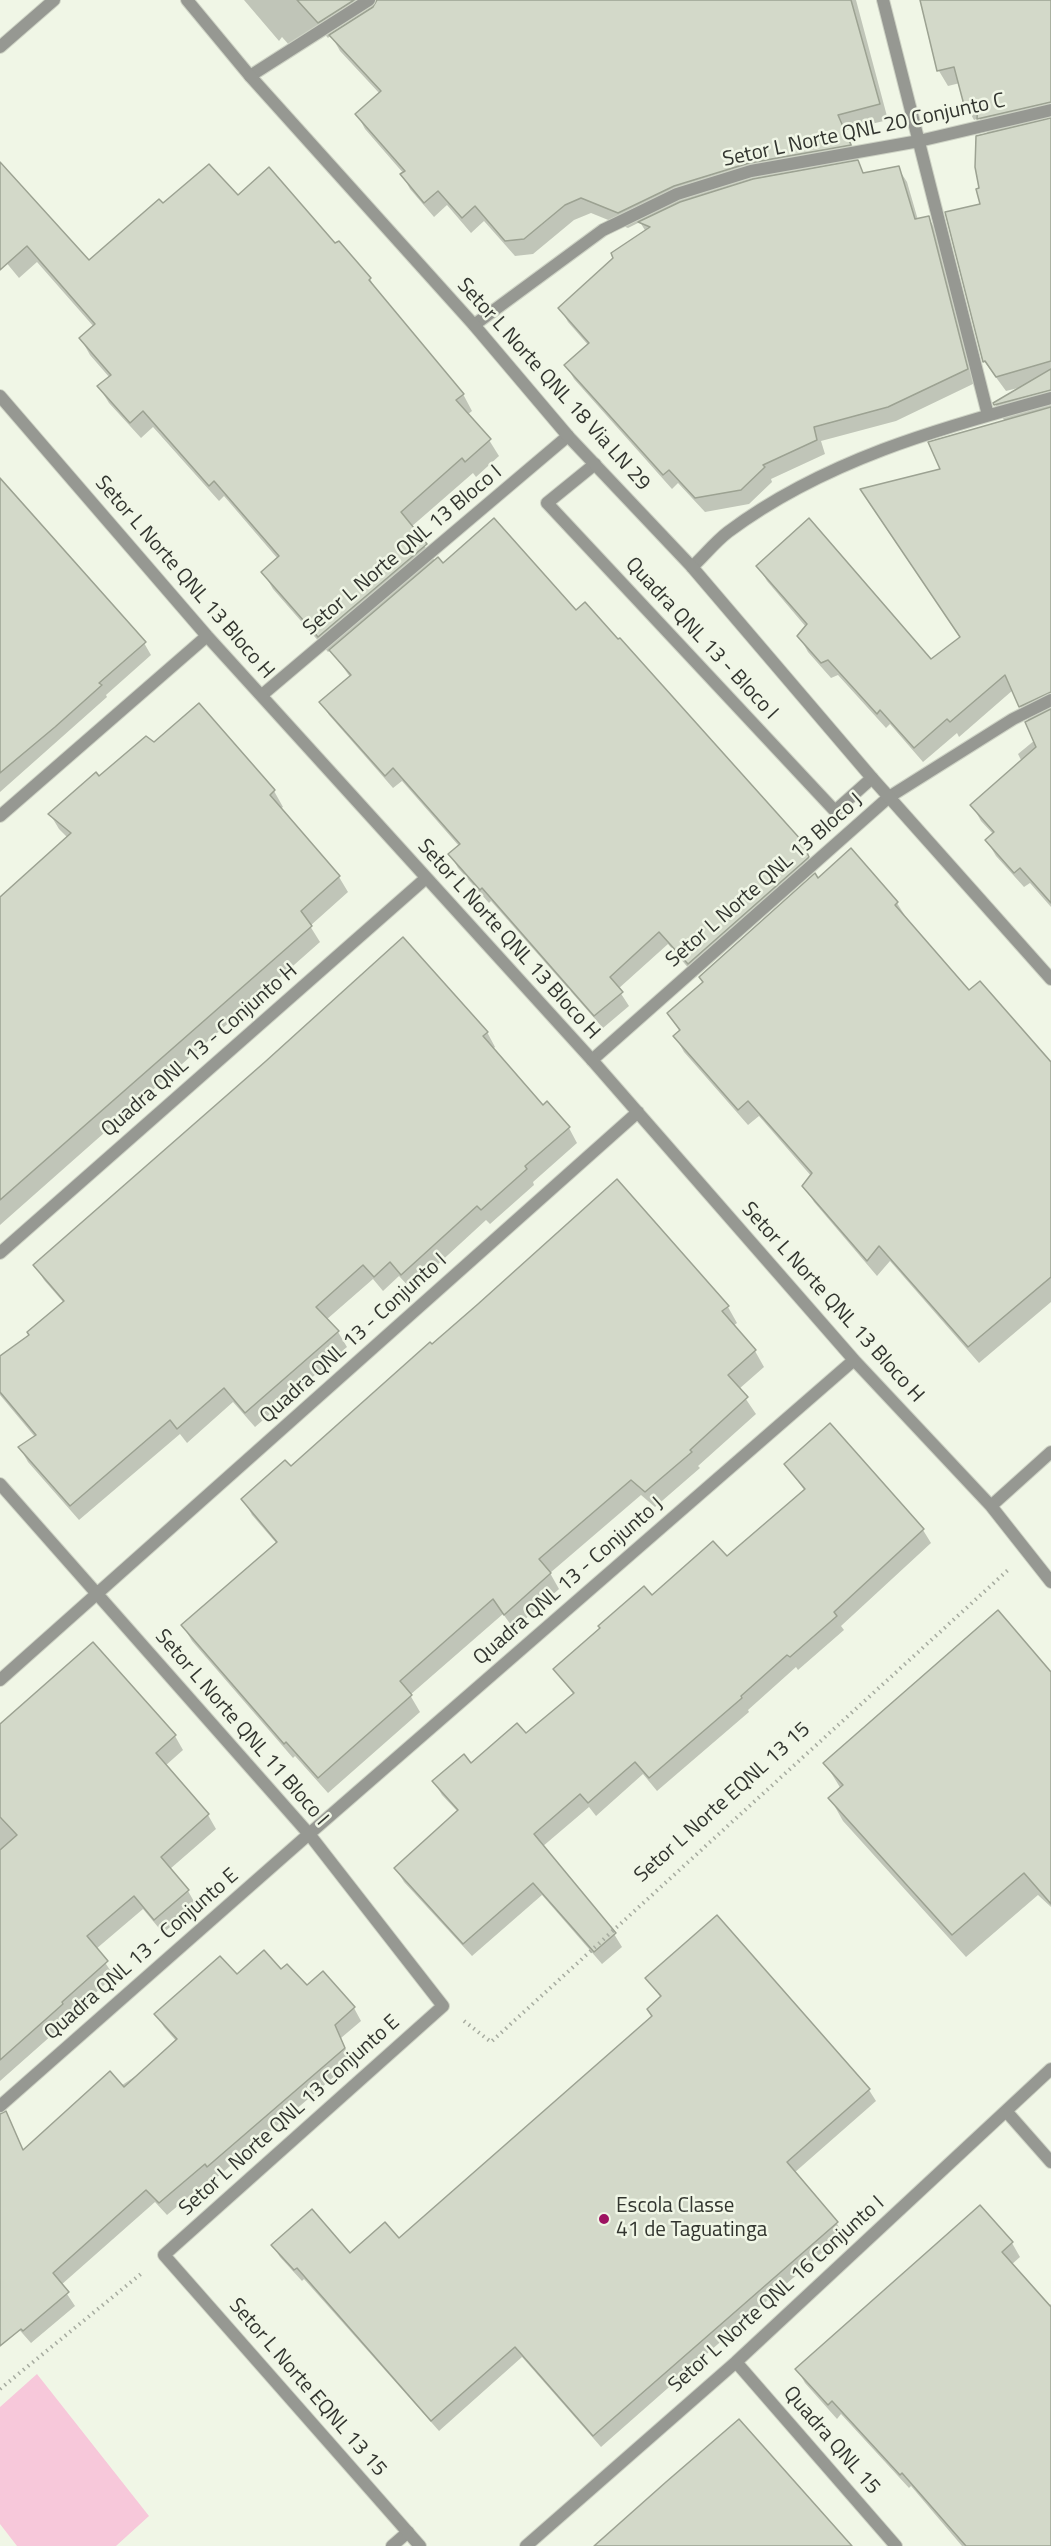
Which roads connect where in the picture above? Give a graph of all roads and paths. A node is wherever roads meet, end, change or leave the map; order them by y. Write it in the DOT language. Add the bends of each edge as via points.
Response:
graph roads {
  1 [pos="54,0"];
  2 [pos="187,0"];
  3 [pos="369,0"];
  4 [pos="883,0"];
  5 [pos="0,47"];
  6 [pos="250,76"];
  7 [pos="1051,110"];
  8 [pos="919,141"];
  9 [pos="474,325"];
  10 [pos="0,396"];
  11 [pos="1051,398"];
  12 [pos="988,415"];
  13 [pos="568,436"];
  14 [pos="595,464"];
  15 [pos="692,567"];
  16 [pos="207,636"];
  17 [pos="262,695"];
  18 [pos="1051,699"];
  19 [pos="872,778"];
  20 [pos="889,797"];
  21 [pos="0,816"];
  22 [pos="425,879"];
  23 [pos="1051,979"];
  24 [pos="592,1060"];
  25 [pos="638,1112"];
  26 [pos="0,1253"];
  27 [pos="854,1360"];
  28 [pos="1051,1452"];
  29 [pos="0,1485"];
  30 [pos="990,1506"];
  31 [pos="1026,1553"];
  32 [pos="1051,1582"];
  33 [pos="97,1595"];
  34 [pos="0,1680"];
  35 [pos="309,1834"];
  36 [pos="443,2006"];
  37 [pos="1051,2069"];
  38 [pos="0,2106"];
  39 [pos="1006,2111"];
  40 [pos="1051,2162"];
  41 [pos="164,2255"];
  42 [pos="736,2362"];
  43 [pos="0,2389"];
  44 [pos="408,2532"];
  45 [pos="392,2546"];
  46 [pos="420,2546"];
  47 [pos="526,2546"];
  48 [pos="896,2546"];
  1 -- 5 [label="street"];
  2 -- 6 [label="street, Setor L Norte QNL 18 Via LN 29"];
  3 -- 6 [label="street"];
  4 -- 8 [label="street"];
  6 -- 9 [label="street, Setor L Norte QNL 18 Via LN 29"];
  7 -- 8 [label="street, Setor L Norte QNL 20 Conjunto C"];
  8 -- 9 [label="street, Setor L Norte QNL 20 Conjunto C" via="751,171 677,194 603,230"];
  8 -- 12 [label="street"];
  9 -- 13 [label="street, Setor L Norte QNL 18 Via LN 29"];
  10 -- 16 [label="street, Setor L Norte QNL 13 Bloco H"];
  11 -- 12 [label="street"];
  12 -- 15 [label="street" via="869,453 783,497 727,533"];
  13 -- 14 [label="street, Setor L Norte QNL 18 Via LN 29"];
  13 -- 17 [label="street, Setor L Norte QNL 13 Bloco I"];
  14 -- 15 [label="street, Setor L Norte QNL 18 Via LN 29"];
  14 -- 19 [label="street, Quadra QNL 13 - Bloco I" via="547,503 835,811"];
  15 -- 19 [label="street, Setor L Norte QNL 18 Via LN 29"];
  16 -- 17 [label="street, Setor L Norte QNL 13 Bloco H"];
  16 -- 21 [label="street"];
  17 -- 22 [label="street, Setor L Norte QNL 13 Bloco H"];
  18 -- 20 [label="street"];
  19 -- 20 [label="street, Setor L Norte QNL 18 Via LN 29"];
  20 -- 23 [label="street, Setor L Norte QNL 13 Bloco J"];
  20 -- 24 [label="street, Setor L Norte QNL 13 Bloco J"];
  22 -- 24 [label="street, Setor L Norte QNL 13 Bloco H"];
  22 -- 26 [label="street, Quadra QNL 13 - Conjunto H"];
  24 -- 25 [label="street, Setor L Norte QNL 13 Bloco H"];
  25 -- 27 [label="street, Setor L Norte QNL 13 Bloco H"];
  25 -- 33 [label="street, Quadra QNL 13 - Conjunto I"];
  27 -- 30 [label="street, Setor L Norte QNL 13 Bloco H"];
  27 -- 35 [label="street, Quadra QNL 13 - Conjunto J"];
  28 -- 30 [label="street"];
  29 -- 33 [label="street, Setor L Norte QNL 11 Bloco I"];
  30 -- 31 [label="street"];
  31 -- 32 [label="street"];
  31 -- 36 [label="path, Setor L Norte EQNL 13 15" via="492,2042"];
  33 -- 34 [label="street, Quadra QNL 13 - Conjunto I"];
  33 -- 35 [label="street, Setor L Norte QNL 11 Bloco I"];
  35 -- 36 [label="street, Setor L Norte QNL 11 Bloco I"];
  35 -- 38 [label="street, Quadra QNL 13 - Conjunto E"];
  36 -- 41 [label="street, Setor L Norte QNL 13 Conjunto E"];
  37 -- 39 [label="street, Setor L Norte QNL 16 Conjunto I"];
  39 -- 40 [label="street"];
  39 -- 42 [label="street, Setor L Norte QNL 16 Conjunto I"];
  41 -- 43 [label="path"];
  41 -- 44 [label="street, Setor L Norte EQNL 13 15"];
  42 -- 47 [label="street, Setor L Norte QNL 16 Conjunto I"];
  42 -- 48 [label="street, Quadra QNL 15"];
  44 -- 45 [label="street"];
  44 -- 46 [label="street, Setor L Norte EQNL 13 15"];
}
